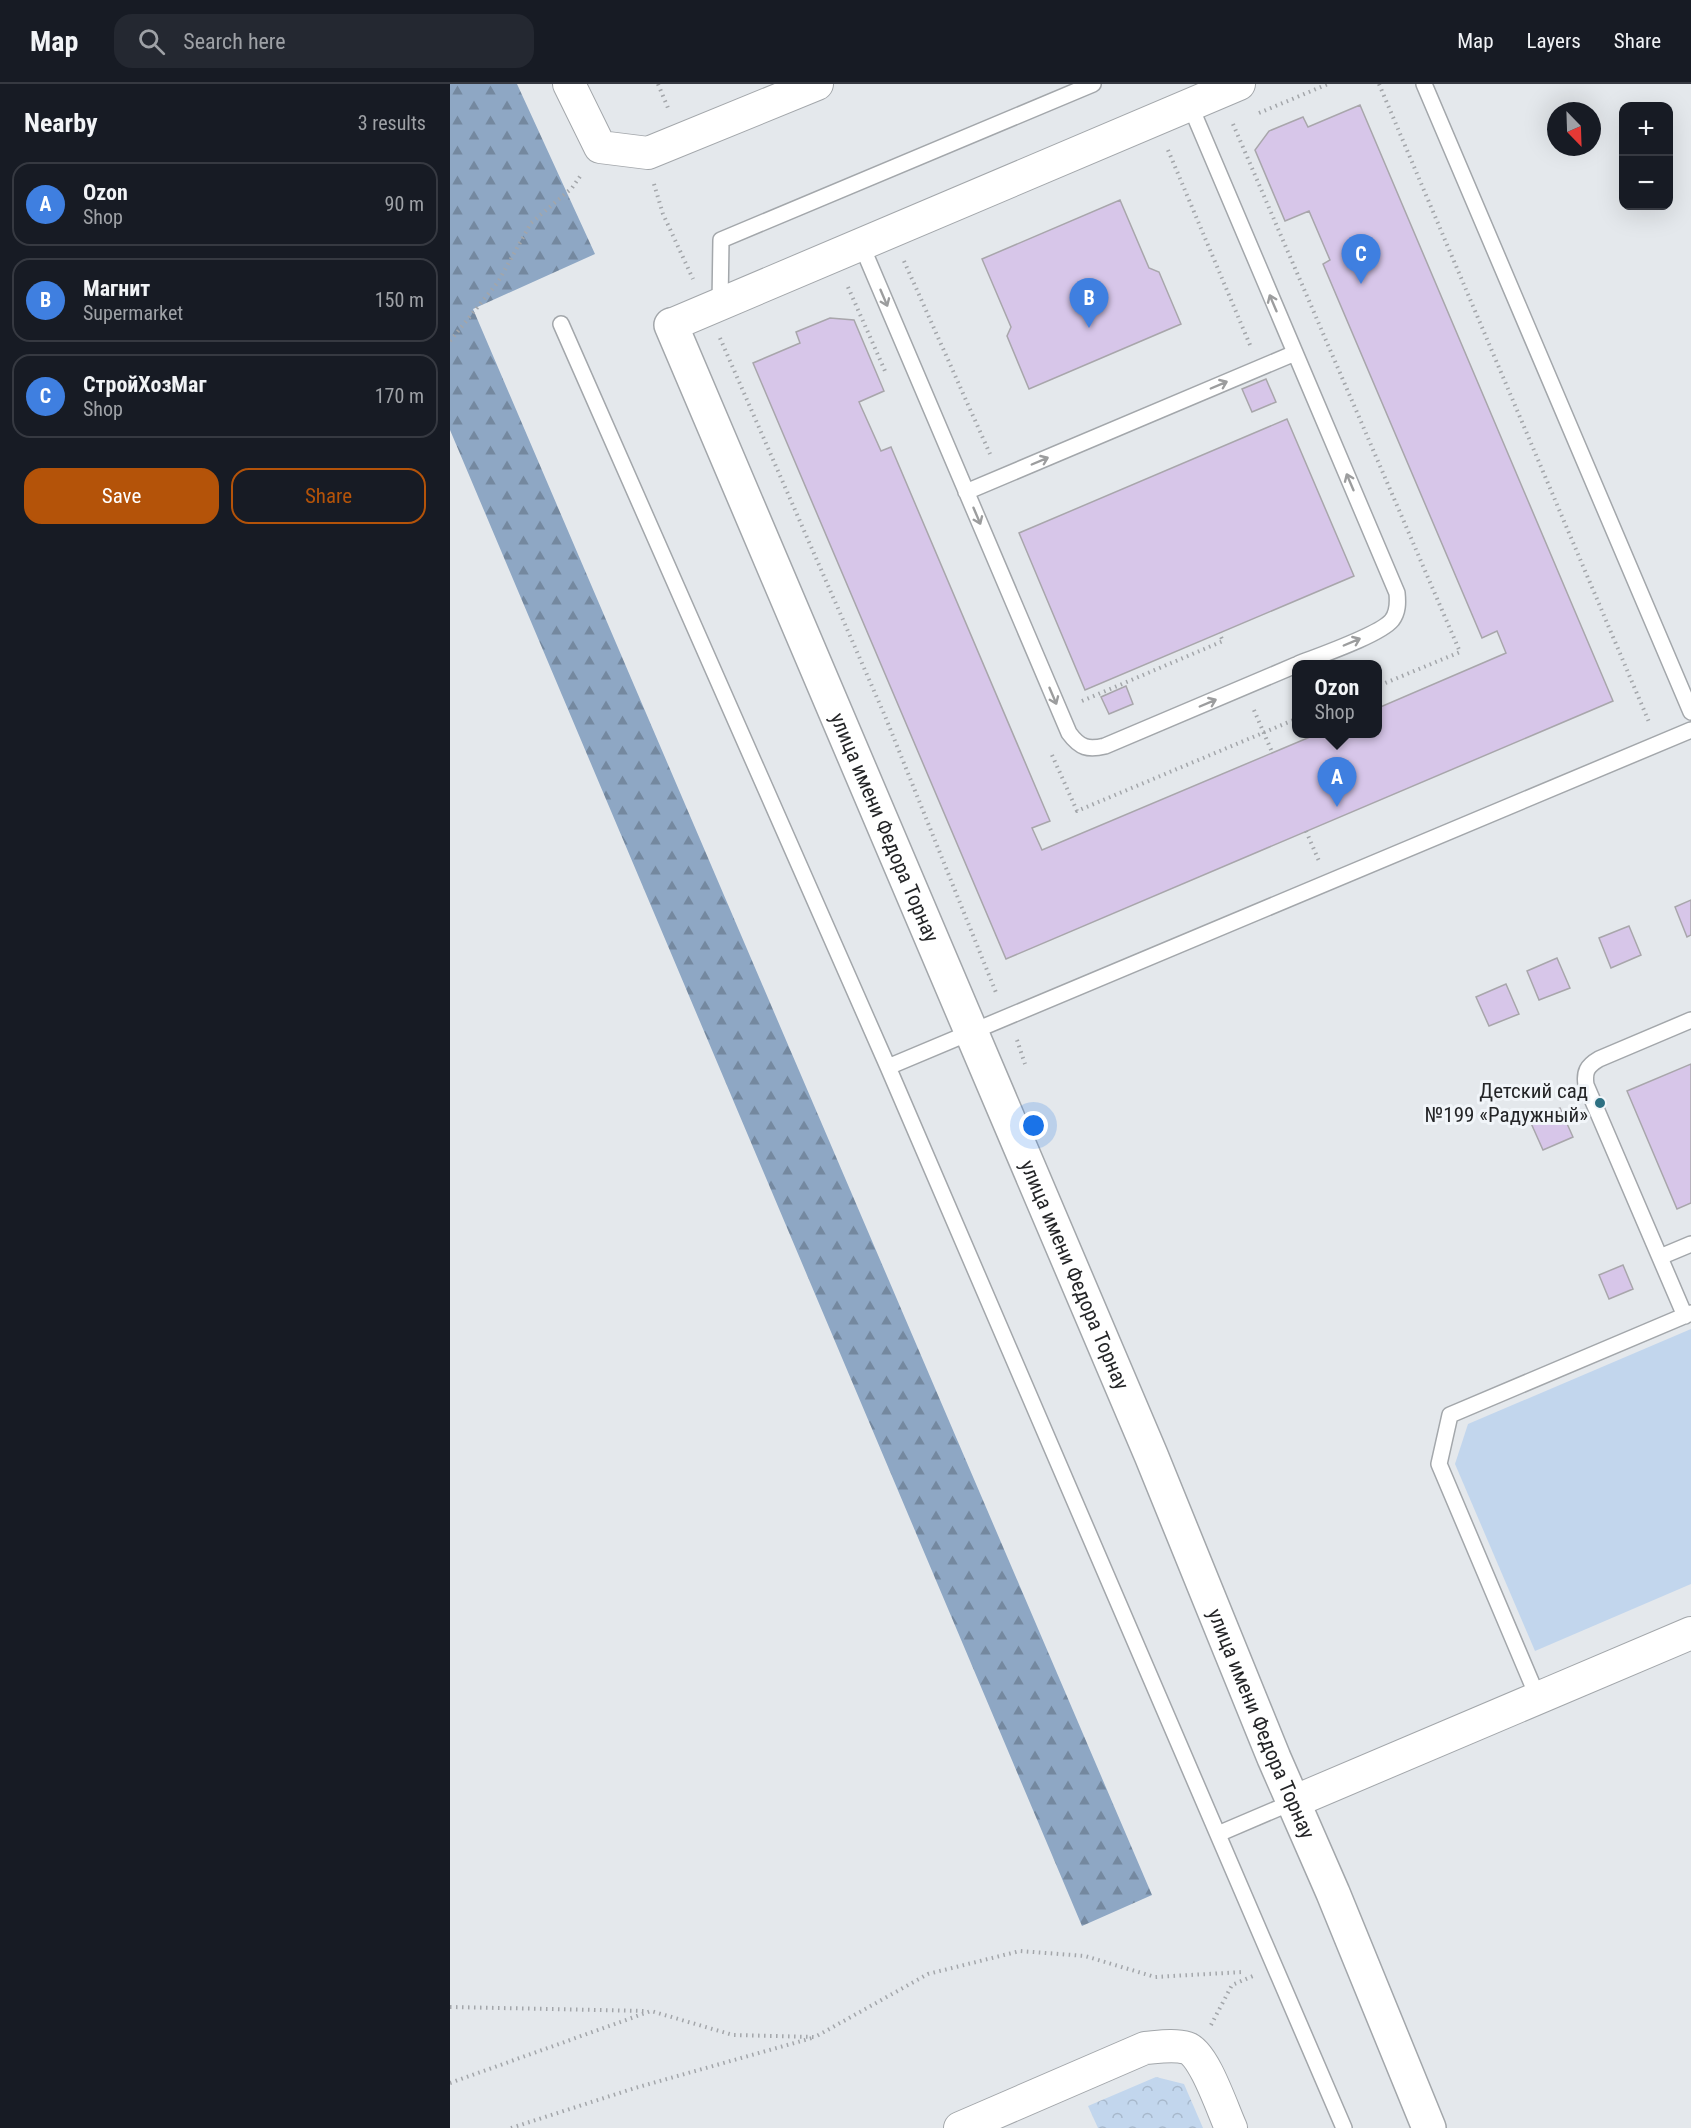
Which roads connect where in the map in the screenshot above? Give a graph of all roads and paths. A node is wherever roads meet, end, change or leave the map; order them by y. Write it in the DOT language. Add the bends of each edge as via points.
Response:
graph roads {
  1 [pos="569,84"];
  2 [pos="817,84"];
  3 [pos="1093,84"];
  4 [pos="1239,84"];
  5 [pos="1328,84"];
  6 [pos="1379,84"];
  7 [pos="1424,84"];
  8 [pos="1190,105"];
  9 [pos="1254,115"];
  10 [pos="1243,120"];
  11 [pos="1222,129"];
  12 [pos="600,147"];
  13 [pos="1169,151"];
  14 [pos="648,153"];
  15 [pos="861,244"];
  16 [pos="905,263"];
  17 [pos="695,284"];
  18 [pos="718,318"];
  19 [pos="561,324"];
  20 [pos="671,325"];
  21 [pos="450,341"];
  22 [pos="1252,349"];
  23 [pos="1295,352"];
  24 [pos="992,460"];
  25 [pos="966,492"];
  26 [pos="1219,633"];
  27 [pos="1309,660"];
  28 [pos="1292,667"];
  29 [pos="1245,687"];
  30 [pos="1059,711"];
  31 [pos="1691,712"];
  32 [pos="1638,727"];
  33 [pos="1691,730"];
  34 [pos="1272,752"];
  35 [pos="1306,831"];
  36 [pos="1330,856"];
  37 [pos="1318,861"];
  38 [pos="1307,865"];
  39 [pos="1008,989"];
  40 [pos="1691,1020"];
  41 [pos="970,1033"];
  42 [pos="888,1067"];
  43 [pos="1691,1244"];
  44 [pos="1660,1257"];
  45 [pos="1688,1315"];
  46 [pos="1691,1633"];
  47 [pos="1538,1698"];
  48 [pos="1293,1802"];
  49 [pos="1218,1834"];
  50 [pos="1275,1966"];
  51 [pos="1243,1972"];
  52 [pos="450,2007"];
  53 [pos="651,2011"];
  54 [pos="815,2037"];
  55 [pos="1199,2057"];
  56 [pos="450,2084"];
  57 [pos="511,2128"];
  58 [pos="960,2128"];
  59 [pos="1231,2128"];
  60 [pos="1344,2128"];
  61 [pos="1429,2128"];
  1 -- 12 [label="street"];
  2 -- 14 [label="street"];
  3 -- 18 [label="lane" via="721,240"];
  4 -- 8 [label="street"];
  5 -- 9 [label="path"];
  6 -- 32 [label="path" via="1649,722"];
  7 -- 31 [label="lane"];
  8 -- 15 [label="street"];
  23 -- 8 [label="lane, one-way"];
  10 -- 11 [label="path"];
  12 -- 14 [label="street"];
  12 -- 21 [label="path" via="572,188 531,223 498,282"];
  13 -- 22 [label="path"];
  14 -- 17 [label="path" via="657,197"];
  15 -- 18 [label="street"];
  15 -- 25 [label="lane, one-way"];
  16 -- 24 [label="path"];
  18 -- 20 [label="street"];
  18 -- 39 [label="path" via="997,994"];
  19 -- 42 [label="lane"];
  20 -- 41 [label="street, улица имени Федора Торнау"];
  25 -- 23 [label="lane, one-way"];
  27 -- 23 [label="lane, one-way" via="1377,631 1392,620 1398,606 1397,593"];
  25 -- 30 [label="lane, one-way"];
  26 -- 30 [label="path" via="1223,641"];
  28 -- 29 [label="lane"];
  30 -- 29 [label="lane, one-way" via="1076,743 1090,750"];
  29 -- 34 [label="path"];
  33 -- 41 [label="lane"];
  35 -- 37 [label="path"];
  36 -- 37 [label="path"];
  37 -- 38 [label="path"];
  40 -- 44 [label="lane" via="1599,1059 1584,1074"];
  41 -- 42 [label="lane"];
  41 -- 48 [label="street, улица имени Федора Торнау" via="1151,1455"];
  42 -- 49 [label="lane"];
  43 -- 44 [label="lane"];
  44 -- 45 [label="lane"];
  45 -- 47 [label="lane" via="1450,1415 1439,1464"];
  46 -- 47 [label="street"];
  47 -- 48 [label="street"];
  48 -- 49 [label="lane"];
  48 -- 61 [label="street, улица имени Федора Торнау"];
  49 -- 50 [label="lane"];
  50 -- 55 [label="path" via="1232,1985"];
  50 -- 60 [label="lane"];
  51 -- 54 [label="path" via="1155,1977 1085,1956 1020,1951 928,1974"];
  52 -- 53 [label="path"];
  53 -- 54 [label="path" via="733,2035"];
  53 -- 56 [label="path"];
  54 -- 57 [label="path"];
  55 -- 58 [label="street" via="1189,2048 1145,2048"];
  55 -- 59 [label="street"];
}
